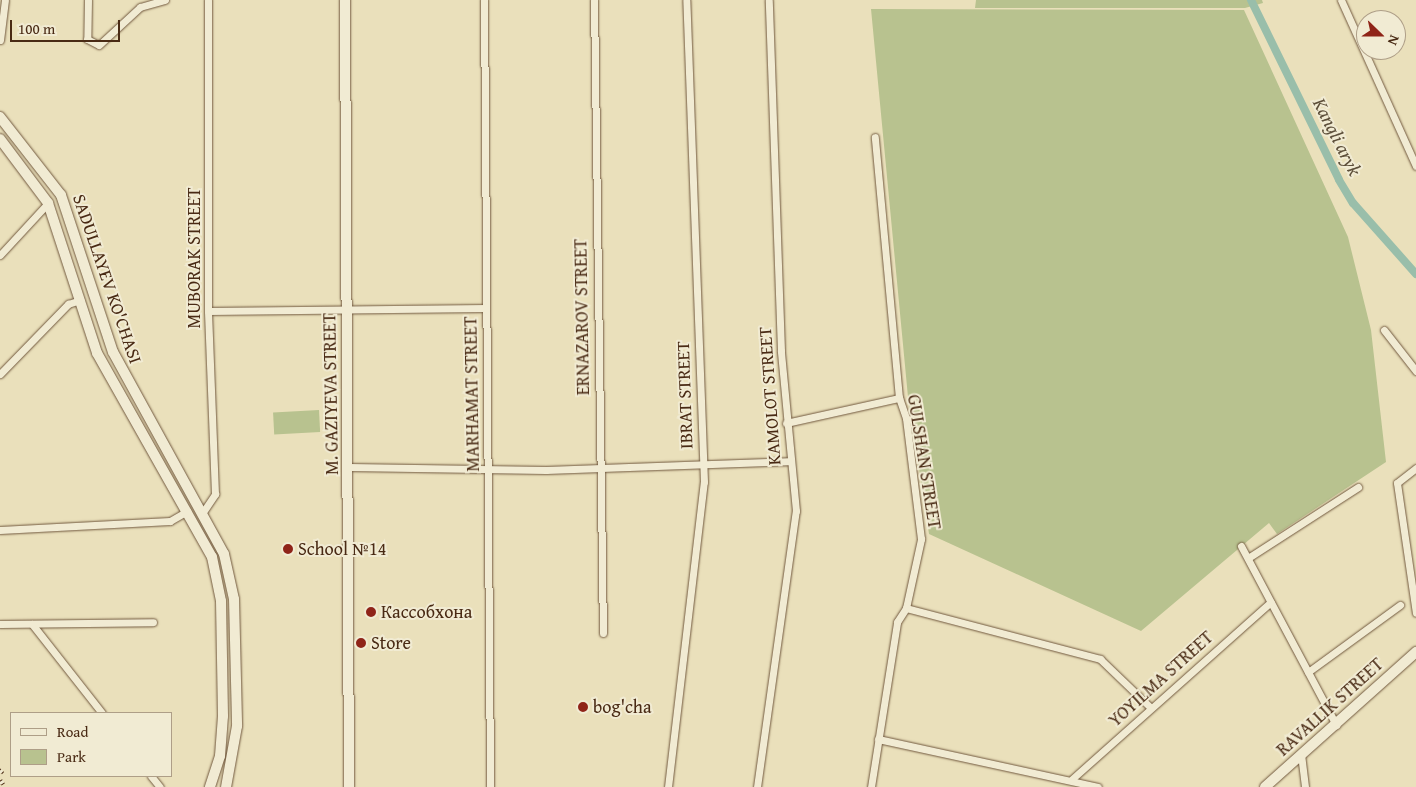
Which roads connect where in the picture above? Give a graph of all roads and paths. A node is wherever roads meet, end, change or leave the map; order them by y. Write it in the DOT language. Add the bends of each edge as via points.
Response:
graph roads {
  1 [pos="5,0"];
  2 [pos="88,0"];
  3 [pos="165,0"];
  4 [pos="208,0"];
  5 [pos="345,0"];
  6 [pos="484,0"];
  7 [pos="594,0"];
  8 [pos="686,0"];
  9 [pos="769,0"];
  10 [pos="1342,0"];
  11 [pos="0,40"];
  12 [pos="0,117"];
  13 [pos="875,137"];
  14 [pos="0,139"];
  15 [pos="1416,166"];
  16 [pos="48,203"];
  17 [pos="0,255"];
  18 [pos="80,300"];
  19 [pos="346,306"];
  20 [pos="486,308"];
  21 [pos="208,312"];
  22 [pos="1384,330"];
  23 [pos="1416,371"];
  24 [pos="0,374"];
  25 [pos="899,398"];
  26 [pos="786,423"];
  27 [pos="788,461"];
  28 [pos="702,463"];
  29 [pos="349,467"];
  30 [pos="599,467"];
  31 [pos="1416,468"];
  32 [pos="489,469"];
  33 [pos="1358,487"];
  34 [pos="187,511"];
  35 [pos="204,512"];
  36 [pos="0,530"];
  37 [pos="1241,546"];
  38 [pos="1248,558"];
  39 [pos="1271,602"];
  40 [pos="1400,605"];
  41 [pos="906,608"];
  42 [pos="1416,613"];
  43 [pos="153,622"];
  44 [pos="0,624"];
  45 [pos="32,624"];
  46 [pos="603,633"];
  47 [pos="1416,652"];
  48 [pos="1308,672"];
  49 [pos="1150,707"];
  50 [pos="101,712"];
  51 [pos="1336,725"];
  52 [pos="878,739"];
  53 [pos="1301,754"];
  54 [pos="152,777"];
  55 [pos="1072,779"];
  56 [pos="160,787"];
  57 [pos="210,787"];
  58 [pos="226,787"];
  59 [pos="349,787"];
  60 [pos="490,787"];
  61 [pos="668,787"];
  62 [pos="757,787"];
  63 [pos="871,787"];
  64 [pos="1098,787"];
  65 [pos="1265,787"];
  66 [pos="1305,787"];
  1 -- 11 [label="street"];
  2 -- 3 [label="street" via="86,39 99,46 140,7"];
  4 -- 21 [label="street, MUBORAK STREET"];
  5 -- 19 [label="main road, M. GAZIYEVA STREET"];
  6 -- 20 [label="street, MARHAMAT STREET"];
  7 -- 30 [label="street, ERNAZAROV STREET"];
  8 -- 28 [label="street, IBRAT STREET"];
  9 -- 26 [label="street, KAMOLOT STREET"];
  10 -- 15 [label="street"];
  12 -- 35 [label="main road, SADULLAYEV KO'CHASI" via="61,196 113,352"];
  13 -- 25 [label="street, GULSHAN STREET"];
  14 -- 16 [label="main road"];
  16 -- 17 [label="street"];
  16 -- 18 [label="main road"];
  18 -- 24 [label="street" via="68,304"];
  18 -- 34 [label="main road" via="111,382"];
  19 -- 20 [label="street"];
  19 -- 21 [label="street"];
  19 -- 29 [label="main road, M. GAZIYEVA STREET"];
  20 -- 32 [label="street, MARHAMAT STREET"];
  21 -- 35 [label="street, MUBORAK STREET" via="215,494"];
  22 -- 23 [label="street"];
  25 -- 26 [label="street"];
  25 -- 41 [label="street, GULSHAN STREET" via="906,418 921,540"];
  26 -- 27 [label="street, KAMOLOT STREET"];
  27 -- 28 [label="street"];
  27 -- 62 [label="street, KAMOLOT STREET" via="796,511"];
  28 -- 30 [label="street"];
  28 -- 61 [label="street, IBRAT STREET" via="704,482"];
  29 -- 32 [label="street"];
  29 -- 59 [label="main road, M. GAZIYEVA STREET"];
  30 -- 32 [label="street"];
  30 -- 46 [label="street, ERNAZAROV STREET"];
  31 -- 42 [label="street" via="1397,483"];
  32 -- 60 [label="street, MARHAMAT STREET"];
  33 -- 38 [label="street"];
  34 -- 36 [label="street" via="170,521"];
  34 -- 57 [label="main road" via="210,554 221,601 222,743"];
  35 -- 58 [label="main road, SADULLAYEV KO'CHASI" via="224,554 234,599 237,739"];
  37 -- 38 [label="street"];
  38 -- 39 [label="street"];
  39 -- 48 [label="street"];
  39 -- 49 [label="street, YOYILMA STREET"];
  40 -- 48 [label="street"];
  41 -- 49 [label="street" via="1100,659"];
  41 -- 52 [label="street, GULSHAN STREET" via="897,622"];
  43 -- 45 [label="street"];
  44 -- 45 [label="street"];
  45 -- 50 [label="street"];
  47 -- 51 [label="main road, RAVALLIK STREET"];
  48 -- 51 [label="street"];
  49 -- 55 [label="street, YOYILMA STREET"];
  51 -- 53 [label="main road, RAVALLIK STREET"];
  52 -- 55 [label="street"];
  52 -- 63 [label="street, GULSHAN STREET"];
  53 -- 65 [label="main road, RAVALLIK STREET"];
  53 -- 66 [label="street"];
  54 -- 56 [label="street"];
  55 -- 64 [label="street"];
}
